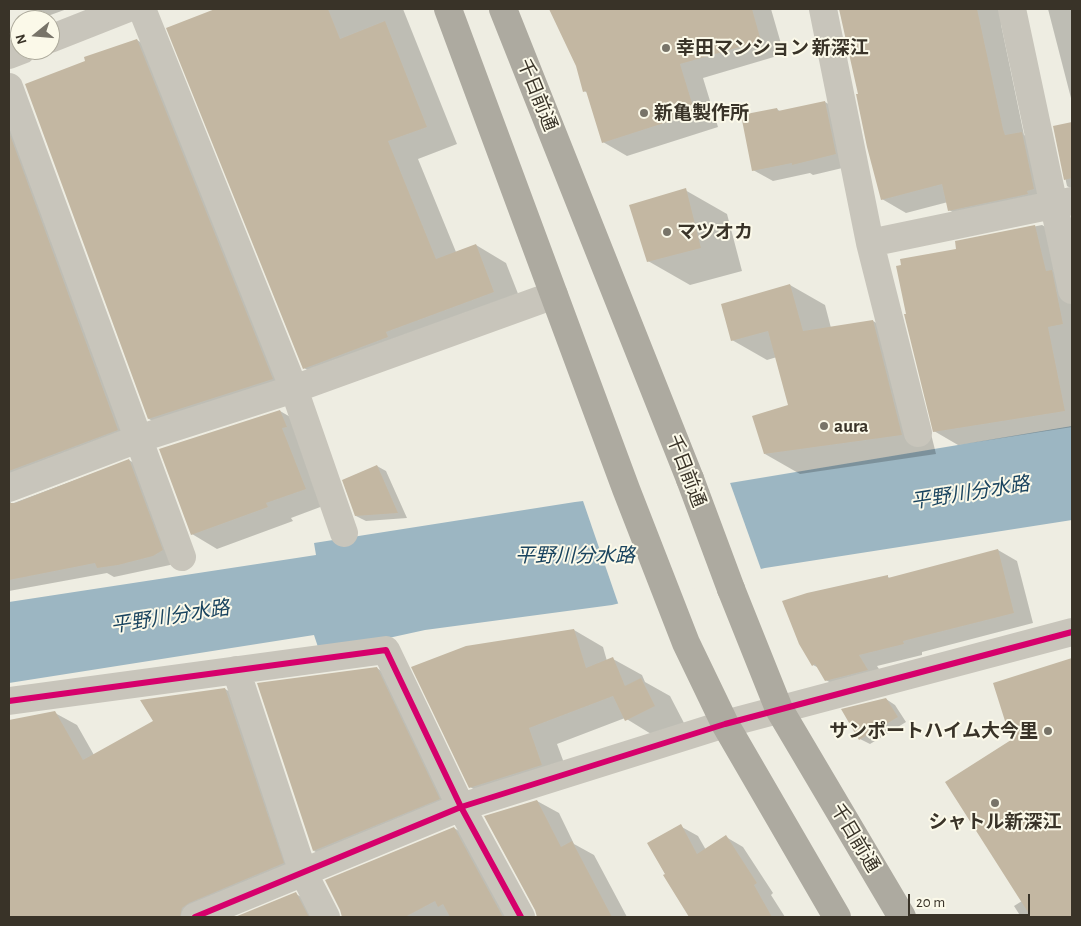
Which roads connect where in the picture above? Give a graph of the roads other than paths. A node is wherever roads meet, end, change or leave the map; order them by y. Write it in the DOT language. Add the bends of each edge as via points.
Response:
graph roads {
  1 [pos="126,9"];
  2 [pos="142,9"];
  3 [pos="448,9"];
  4 [pos="503,9"];
  5 [pos="823,9"];
  6 [pos="1012,9"];
  7 [pos="60,35"];
  8 [pos="9,87"];
  9 [pos="1063,202"];
  10 [pos="870,243"];
  11 [pos="1072,290"];
  12 [pos="554,296"];
  13 [pos="294,389"];
  14 [pos="918,433"];
  15 [pos="138,439"];
  16 [pos="9,488"];
  17 [pos="344,533"];
  18 [pos="182,557"];
  19 [pos="1072,632"];
  20 [pos="236,670"];
  21 [pos="9,701"];
  22 [pos="779,710"];
  23 [pos="724,724"];
  24 [pos="461,807"];
  25 [pos="303,872"];
  26 [pos="194,917"];
  27 [pos="326,917"];
  28 [pos="521,917"];
  29 [pos="837,917"];
  30 [pos="902,917"];
  1 -- 7 [label="street"];
  2 -- 13 [label="street"];
  3 -- 12 [label="highway"];
  4 -- 22 [label="highway, 千日前通, bridge"];
  5 -- 10 [label="street"];
  6 -- 9 [label="street"];
  8 -- 15 [label="street"];
  9 -- 10 [label="street"];
  9 -- 11 [label="street"];
  10 -- 14 [label="street"];
  12 -- 13 [label="street"];
  12 -- 23 [label="highway" via="668,600"];
  13 -- 15 [label="street"];
  13 -- 17 [label="street"];
  15 -- 16 [label="street"];
  15 -- 18 [label="street"];
  19 -- 22 [label="street"];
  20 -- 21 [label="street"];
  20 -- 24 [label="street" via="386,650"];
  20 -- 25 [label="street"];
  22 -- 23 [label="street"];
  22 -- 30 [label="highway, 千日前通"];
  23 -- 24 [label="street"];
  23 -- 29 [label="highway"];
  24 -- 25 [label="street"];
  24 -- 28 [label="street"];
  25 -- 26 [label="street"];
  25 -- 27 [label="street"];
}
